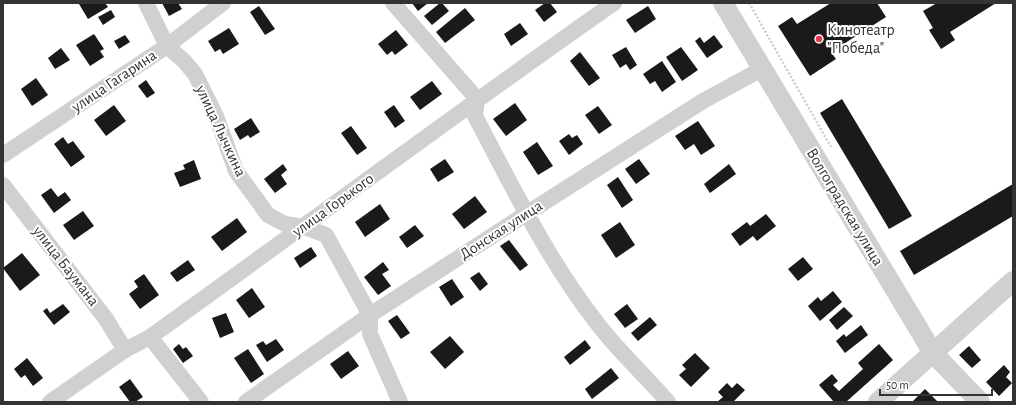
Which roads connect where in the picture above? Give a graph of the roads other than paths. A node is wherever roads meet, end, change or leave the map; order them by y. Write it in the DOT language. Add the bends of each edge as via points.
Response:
graph roads {
  1 [pos="146,3"];
  2 [pos="223,3"];
  3 [pos="393,3"];
  4 [pos="614,3"];
  5 [pos="723,3"];
  6 [pos="167,46"];
  7 [pos="762,69"];
  8 [pos="477,99"];
  9 [pos="3,154"];
  10 [pos="3,185"];
  11 [pos="526,214"];
  12 [pos="304,227"];
  13 [pos="1013,281"];
  14 [pos="370,315"];
  15 [pos="150,337"];
  16 [pos="125,350"];
  17 [pos="933,353"];
  18 [pos="50,402"];
  19 [pos="201,402"];
  20 [pos="246,402"];
  21 [pos="400,402"];
  22 [pos="668,402"];
  23 [pos="878,402"];
  24 [pos="980,402"];
  1 -- 6 [label="street, улица Лычкина"];
  2 -- 6 [label="street, улица Гагарина"];
  3 -- 8 [label="street"];
  4 -- 8 [label="street, улица Горького"];
  5 -- 7 [label="street, Волгоградская улица"];
  6 -- 9 [label="street, улица Гагарина"];
  6 -- 12 [label="street, улица Лычкина" via="195,74 216,116 236,171 268,215 285,224"];
  7 -- 11 [label="street, Донская улица" via="703,101"];
  7 -- 17 [label="street, Волгоградская улица"];
  8 -- 11 [label="street" via="475,116"];
  8 -- 12 [label="street, улица Горького"];
  10 -- 16 [label="street, улица Баумана" via="106,319"];
  11 -- 14 [label="street, Донская улица"];
  11 -- 22 [label="street" via="562,274 597,323"];
  12 -- 14 [label="street, улица Лычкина" via="326,235"];
  12 -- 15 [label="street, улица Горького"];
  13 -- 17 [label="street"];
  14 -- 20 [label="street, Донская улица"];
  14 -- 21 [label="street, улица Лычкина" via="370,334"];
  15 -- 16 [label="street, улица Горького"];
  15 -- 19 [label="street"];
  16 -- 18 [label="street, улица Горького"];
  17 -- 23 [label="street"];
  17 -- 24 [label="street, Волгоградская улица"];
}
